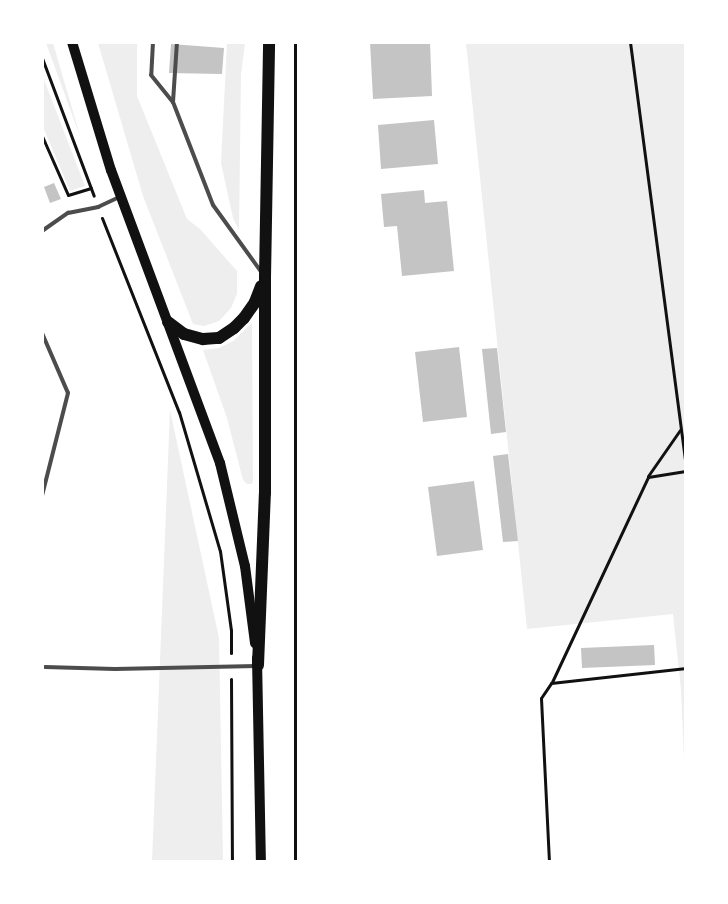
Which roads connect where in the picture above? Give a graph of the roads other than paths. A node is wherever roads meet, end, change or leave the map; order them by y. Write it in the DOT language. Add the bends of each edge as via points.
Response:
graph roads {
  1 [pos="72,42"];
  2 [pos="153,42"];
  3 [pos="177,42"];
  4 [pos="269,42"];
  5 [pos="173,102"];
  6 [pos="122,196"];
  7 [pos="43,229"];
  8 [pos="265,276"];
  9 [pos="168,322"];
  10 [pos="42,332"];
  11 [pos="42,496"];
  12 [pos="258,665"];
  13 [pos="45,667"];
  14 [pos="261,862"];
  1 -- 6 [label="main road"];
  2 -- 5 [label="lane" via="150,75"];
  3 -- 5 [label="lane"];
  4 -- 8 [label="main road"];
  5 -- 8 [label="lane" via="213,205"];
  6 -- 7 [label="lane" via="98,207 68,213"];
  6 -- 9 [label="main road"];
  8 -- 9 [label="main road" via="256,302 234,328 219,338 202,339 184,334"];
  8 -- 12 [label="main road" via="265,493"];
  9 -- 12 [label="main road" via="220,463 245,566"];
  10 -- 11 [label="lane" via="68,393"];
  12 -- 13 [label="lane"];
  12 -- 14 [label="main road"];
}
